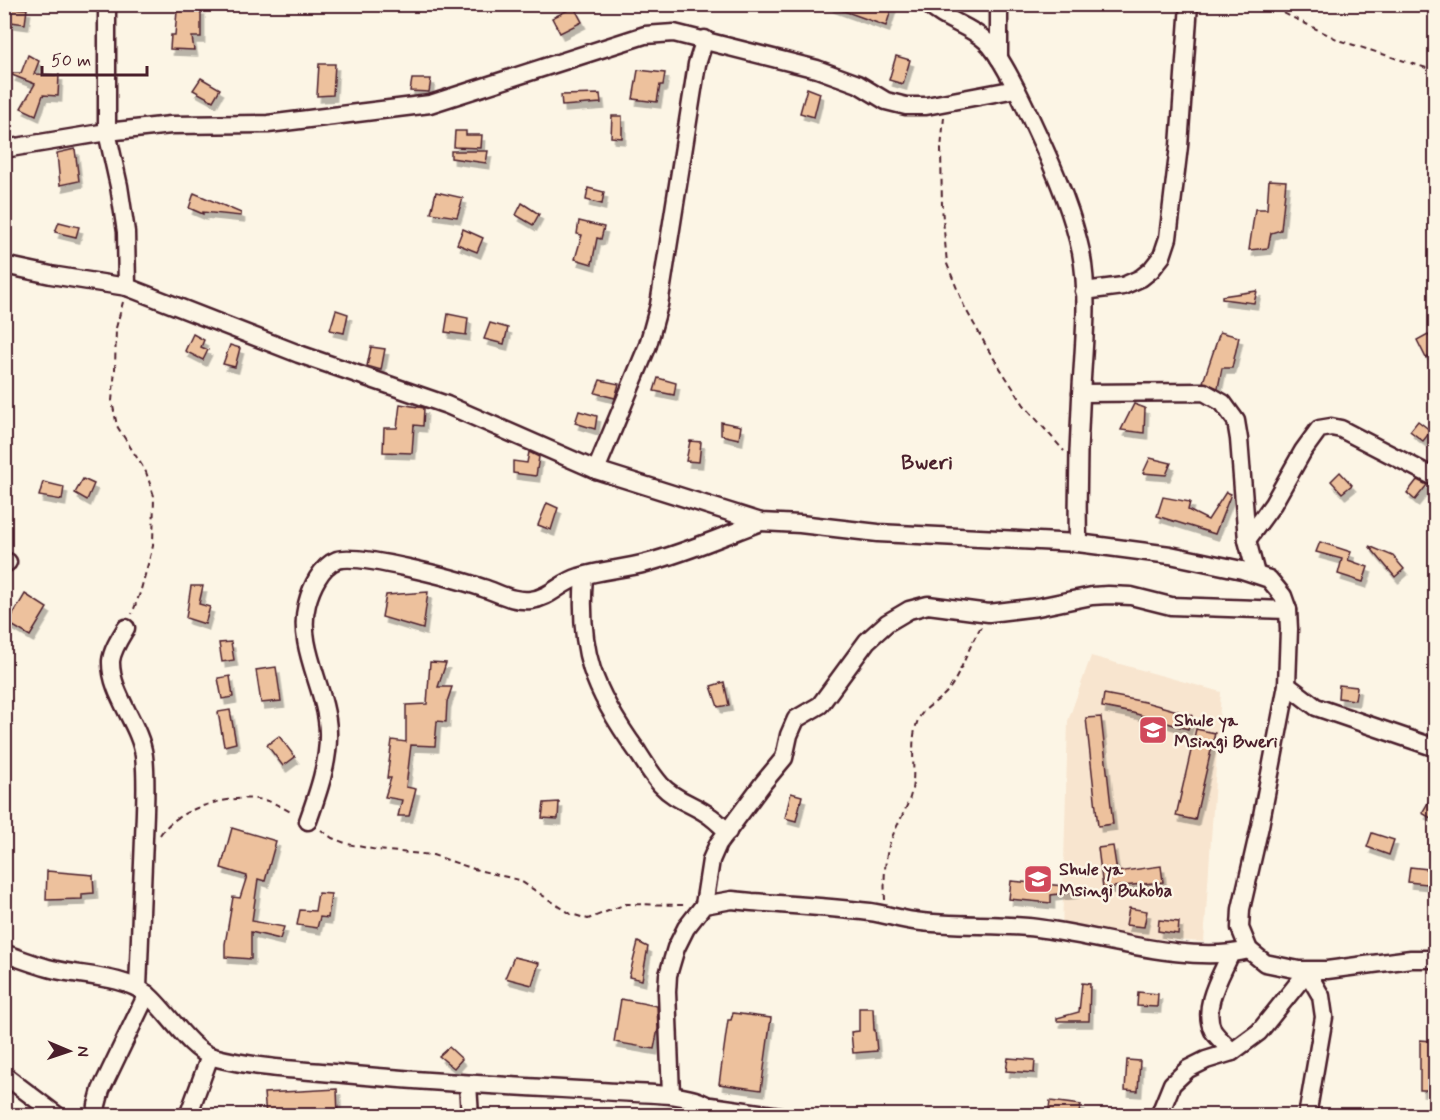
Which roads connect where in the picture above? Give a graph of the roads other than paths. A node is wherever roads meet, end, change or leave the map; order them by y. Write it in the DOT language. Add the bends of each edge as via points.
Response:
graph roads {
  1 [pos="107,4"];
  2 [pos="928,4"];
  3 [pos="999,4"];
  4 [pos="1189,4"];
  5 [pos="705,39"];
  6 [pos="999,58"];
  7 [pos="1016,89"];
  8 [pos="107,132"];
  9 [pos="4,149"];
  10 [pos="4,265"];
  11 [pos="127,287"];
  12 [pos="1084,291"];
  13 [pos="1081,393"];
  14 [pos="596,470"];
  15 [pos="1436,478"];
  16 [pos="761,522"];
  17 [pos="1247,540"];
  18 [pos="1078,543"];
  19 [pos="1256,574"];
  20 [pos="584,576"];
  21 [pos="1288,610"];
  22 [pos="126,628"];
  23 [pos="1287,685"];
  24 [pos="1436,748"];
  25 [pos="308,821"];
  26 [pos="728,832"];
  27 [pos="704,905"];
  28 [pos="1249,950"];
  29 [pos="4,953"];
  30 [pos="1230,955"];
  31 [pos="1436,958"];
  32 [pos="1327,970"];
  33 [pos="1307,972"];
  34 [pos="142,991"];
  35 [pos="1232,1052"];
  36 [pos="210,1056"];
  37 [pos="4,1075"];
  38 [pos="468,1084"];
  39 [pos="671,1095"];
  40 [pos="714,1111"];
  41 [pos="58,1116"];
  42 [pos="96,1116"];
  43 [pos="188,1116"];
  44 [pos="470,1116"];
  45 [pos="780,1116"];
  46 [pos="1159,1116"];
  47 [pos="1307,1116"];
  1 -- 8 [label="street"];
  2 -- 6 [label="street" via="936,13 986,41"];
  3 -- 6 [label="street"];
  4 -- 12 [label="street" via="1179,146 1168,238 1162,256 1141,278 1123,286"];
  5 -- 7 [label="street" via="817,69 858,84 886,101 906,106 926,106"];
  5 -- 8 [label="street" via="674,33 645,35 430,104 268,123 171,125"];
  5 -- 14 [label="street" via="697,64 648,345"];
  6 -- 7 [label="street"];
  7 -- 12 [label="street" via="1054,170 1080,250"];
  8 -- 9 [label="street"];
  8 -- 11 [label="street" via="126,232"];
  10 -- 11 [label="street"];
  11 -- 14 [label="street" via="299,354 447,405"];
  12 -- 13 [label="street"];
  13 -- 17 [label="street" via="1204,392 1223,402 1236,421"];
  13 -- 18 [label="street"];
  14 -- 16 [label="street"];
  15 -- 17 [label="street" via="1341,429 1319,429"];
  16 -- 18 [label="street" via="878,533"];
  16 -- 20 [label="street" via="677,555"];
  17 -- 19 [label="street"];
  18 -- 19 [label="street" via="1170,555"];
  19 -- 21 [label="street" via="1277,587"];
  20 -- 25 [label="street" via="542,598 518,601 451,579 366,560 348,558 323,569 308,603 305,622 328,733 323,771"];
  20 -- 26 [label="street" via="585,643 603,699 661,785"];
  21 -- 23 [label="street"];
  21 -- 26 [label="street" via="1172,606 1108,595 989,613 928,605 909,610 867,641 820,705 796,719 784,758"];
  22 -- 34 [label="street" via="111,661 120,694 142,742 144,758"];
  23 -- 24 [label="street" via="1316,707"];
  23 -- 28 [label="street" via="1241,909 1240,928"];
  26 -- 27 [label="street" via="711,860"];
  27 -- 30 [label="street" via="732,900 915,921 994,924 1074,933 1148,948"];
  27 -- 39 [label="street" via="686,928 668,975"];
  28 -- 30 [label="street"];
  28 -- 32 [label="street" via="1265,963 1299,970"];
  29 -- 34 [label="street" via="51,969 119,981"];
  30 -- 35 [label="street" via="1213,993 1209,1014 1213,1030"];
  31 -- 32 [label="street"];
  32 -- 33 [label="street"];
  33 -- 35 [label="street" via="1259,1032"];
  33 -- 47 [label="street" via="1321,996 1323,1017"];
  34 -- 36 [label="street"];
  34 -- 42 [label="street" via="101,1090"];
  35 -- 46 [label="street" via="1188,1069 1172,1084"];
  36 -- 38 [label="street" via="306,1070"];
  36 -- 43 [label="street"];
  37 -- 41 [label="street"];
  38 -- 39 [label="street"];
  38 -- 44 [label="street"];
  39 -- 40 [label="street" via="688,1098"];
  40 -- 45 [label="street"];
}
